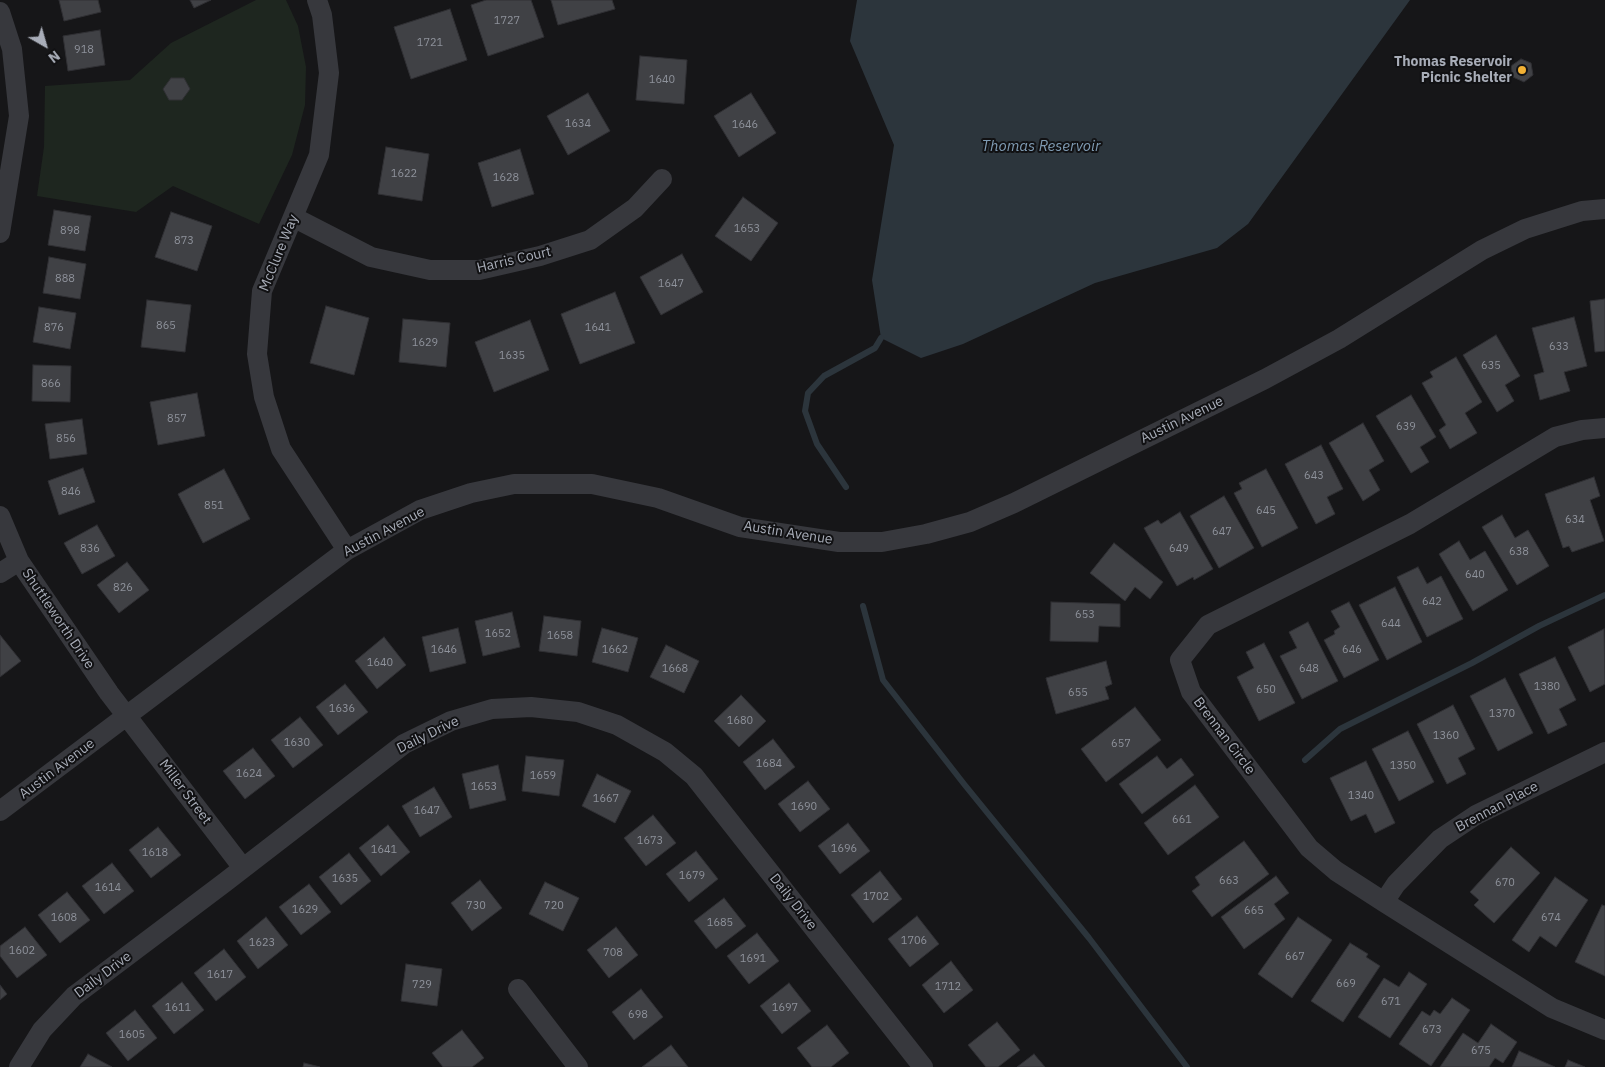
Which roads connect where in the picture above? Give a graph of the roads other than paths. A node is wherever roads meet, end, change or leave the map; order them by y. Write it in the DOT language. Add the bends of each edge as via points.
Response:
graph roads {
  1 [pos="317,0"];
  2 [pos="0,12"];
  3 [pos="662,179"];
  4 [pos="1605,209"];
  5 [pos="293,217"];
  6 [pos="0,233"];
  7 [pos="1605,428"];
  8 [pos="0,516"];
  9 [pos="347,550"];
  10 [pos="19,561"];
  11 [pos="0,573"];
  12 [pos="127,716"];
  13 [pos="1605,752"];
  14 [pos="0,811"];
  15 [pos="244,868"];
  16 [pos="1384,902"];
  17 [pos="518,989"];
  18 [pos="1605,1030"];
  19 [pos="916,1065"];
  20 [pos="19,1067"];
  21 [pos="578,1067"];
  1 -- 5 [label="street, McClure Way" via="322,15 329,73 319,155"];
  2 -- 6 [label="street" via="12,49 19,116"];
  3 -- 5 [label="street, Harris Court" via="635,208 590,240 479,270 430,270 371,257"];
  4 -- 9 [label="street, Austin Avenue" via="1582,211 1525,230 1482,250 1338,339 1265,379 1014,503 970,522 926,534 882,542 839,542 740,526 658,498 592,484 514,484 471,493 420,510"];
  5 -- 9 [label="street, McClure Way" via="262,291 257,354 264,397 281,449"];
  7 -- 16 [label="street, Brennan Circle" via="1555,437 1410,524 1208,625 1180,660 1190,692 1309,848 1336,871"];
  8 -- 10 [label="street, Shuttleworth Drive"];
  9 -- 12 [label="street, Austin Avenue"];
  10 -- 11 [label="street"];
  10 -- 12 [label="street, Shuttleworth Drive"];
  12 -- 14 [label="street, Austin Avenue"];
  12 -- 15 [label="street, Miller Street"];
  13 -- 16 [label="street, Brennan Place" via="1476,815 1440,839 1396,884"];
  15 -- 19 [label="street, Daily Drive" via="404,744 452,721 492,709 531,707 578,712 617,725 665,752 694,776"];
  15 -- 20 [label="street, Daily Drive" via="74,996 42,1030"];
  16 -- 18 [label="street, Brennan Circle" via="1552,1008"];
  17 -- 21 [label="street"];
}
